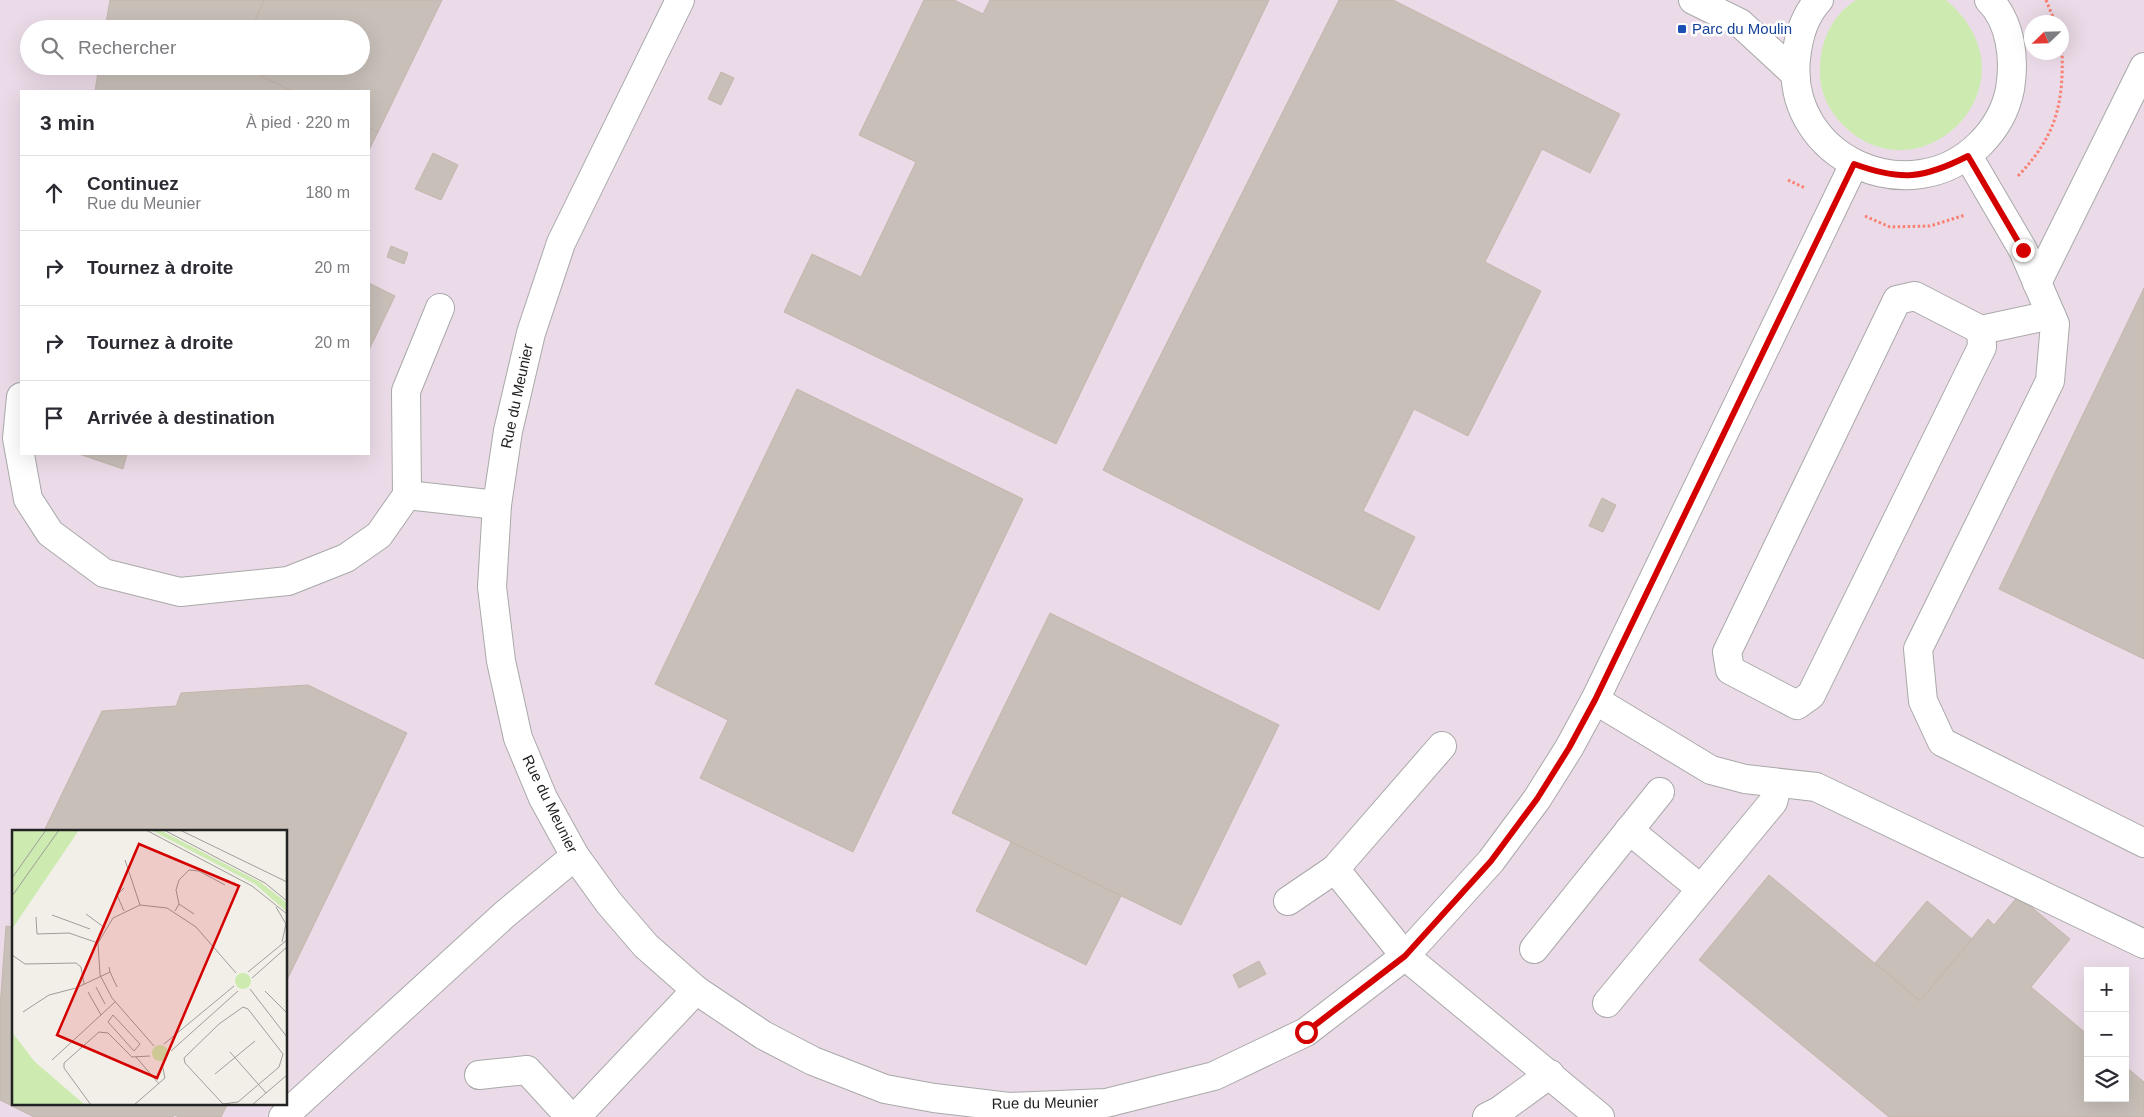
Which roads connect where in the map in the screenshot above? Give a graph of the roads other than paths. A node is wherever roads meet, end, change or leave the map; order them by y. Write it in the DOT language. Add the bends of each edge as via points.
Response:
graph roads {
  1 [pos="680,0"];
  2 [pos="1693,0"];
  3 [pos="1818,0"];
  4 [pos="1995,2"];
  5 [pos="2144,67"];
  6 [pos="1794,73"];
  7 [pos="1968,156"];
  8 [pos="1854,164"];
  9 [pos="2036,283"];
  10 [pos="440,308"];
  11 [pos="2051,315"];
  12 [pos="1981,330"];
  13 [pos="20,411"];
  14 [pos="20,450"];
  15 [pos="21,455"];
  16 [pos="407,495"];
  17 [pos="496,504"];
  18 [pos="1595,700"];
  19 [pos="1442,746"];
  20 [pos="1778,783"];
  21 [pos="1660,792"];
  22 [pos="1629,830"];
  23 [pos="2144,843"];
  24 [pos="575,856"];
  25 [pos="1335,869"];
  26 [pos="1701,889"];
  27 [pos="1288,901"];
  28 [pos="2144,944"];
  29 [pos="1534,949"];
  30 [pos="1405,956"];
  31 [pos="696,990"];
  32 [pos="1607,1003"];
  33 [pos="1550,1074"];
  34 [pos="479,1075"];
  35 [pos="932,1108"];
  36 [pos="1107,1110"];
  37 [pos="283,1117"];
  38 [pos="570,1117"];
  39 [pos="576,1117"];
  40 [pos="1487,1117"];
  41 [pos="1600,1117"];
  1 -- 17 [label="street, Rue du Meunier" via="562,243 531,333 508,431"];
  2 -- 6 [label="street" via="1740,23"];
  3 -- 6 [label="street" via="1811,8 1798,40"];
  4 -- 7 [label="street" via="2008,36 2012,78 2007,102 1991,132"];
  5 -- 9 [label="street"];
  6 -- 8 [label="street" via="1803,110 1824,142"];
  7 -- 8 [label="street" via="1941,170 1912,176 1882,174"];
  7 -- 9 [label="street" via="2023,250"];
  8 -- 18 [label="street, Rue du Meunier"];
  9 -- 11 [label="street"];
  10 -- 16 [label="street" via="406,391"];
  11 -- 12 [label="street"];
  11 -- 23 [label="street" via="2055,324 2050,381 1918,649 1923,702 1942,742"];
  12 -- 12 [label="street" via="1915,296 1897,300 1727,652 1730,670 1797,705 1810,695 1982,348"];
  13 -- 14 [label="street"];
  15 -- 16 [label="street" via="28,499 50,533 104,573 180,592 288,582 346,558 380,535"];
  16 -- 17 [label="street"];
  17 -- 24 [label="street, Rue du Meunier" via="492,587 501,661 518,738 543,798"];
  18 -- 20 [label="street" via="1711,770"];
  18 -- 30 [label="street, Rue du Meunier" via="1537,799 1496,853"];
  19 -- 25 [label="street"];
  20 -- 26 [label="street" via="1773,802"];
  20 -- 28 [label="street" via="1816,787"];
  21 -- 22 [label="street"];
  22 -- 26 [label="street"];
  22 -- 29 [label="street"];
  24 -- 31 [label="street, Rue du Meunier" via="646,946"];
  24 -- 37 [label="street" via="504,915"];
  25 -- 27 [label="street"];
  25 -- 30 [label="street"];
  26 -- 32 [label="street"];
  30 -- 33 [label="street"];
  30 -- 36 [label="street, Rue du Meunier" via="1306,1032 1214,1076"];
  31 -- 35 [label="street, Rue du Meunier" via="763,1036 813,1061"];
  31 -- 39 [label="street"];
  33 -- 40 [label="street"];
  33 -- 41 [label="street"];
  34 -- 38 [label="street" via="527,1070"];
  35 -- 36 [label="street, Rue du Meunier"];
}
